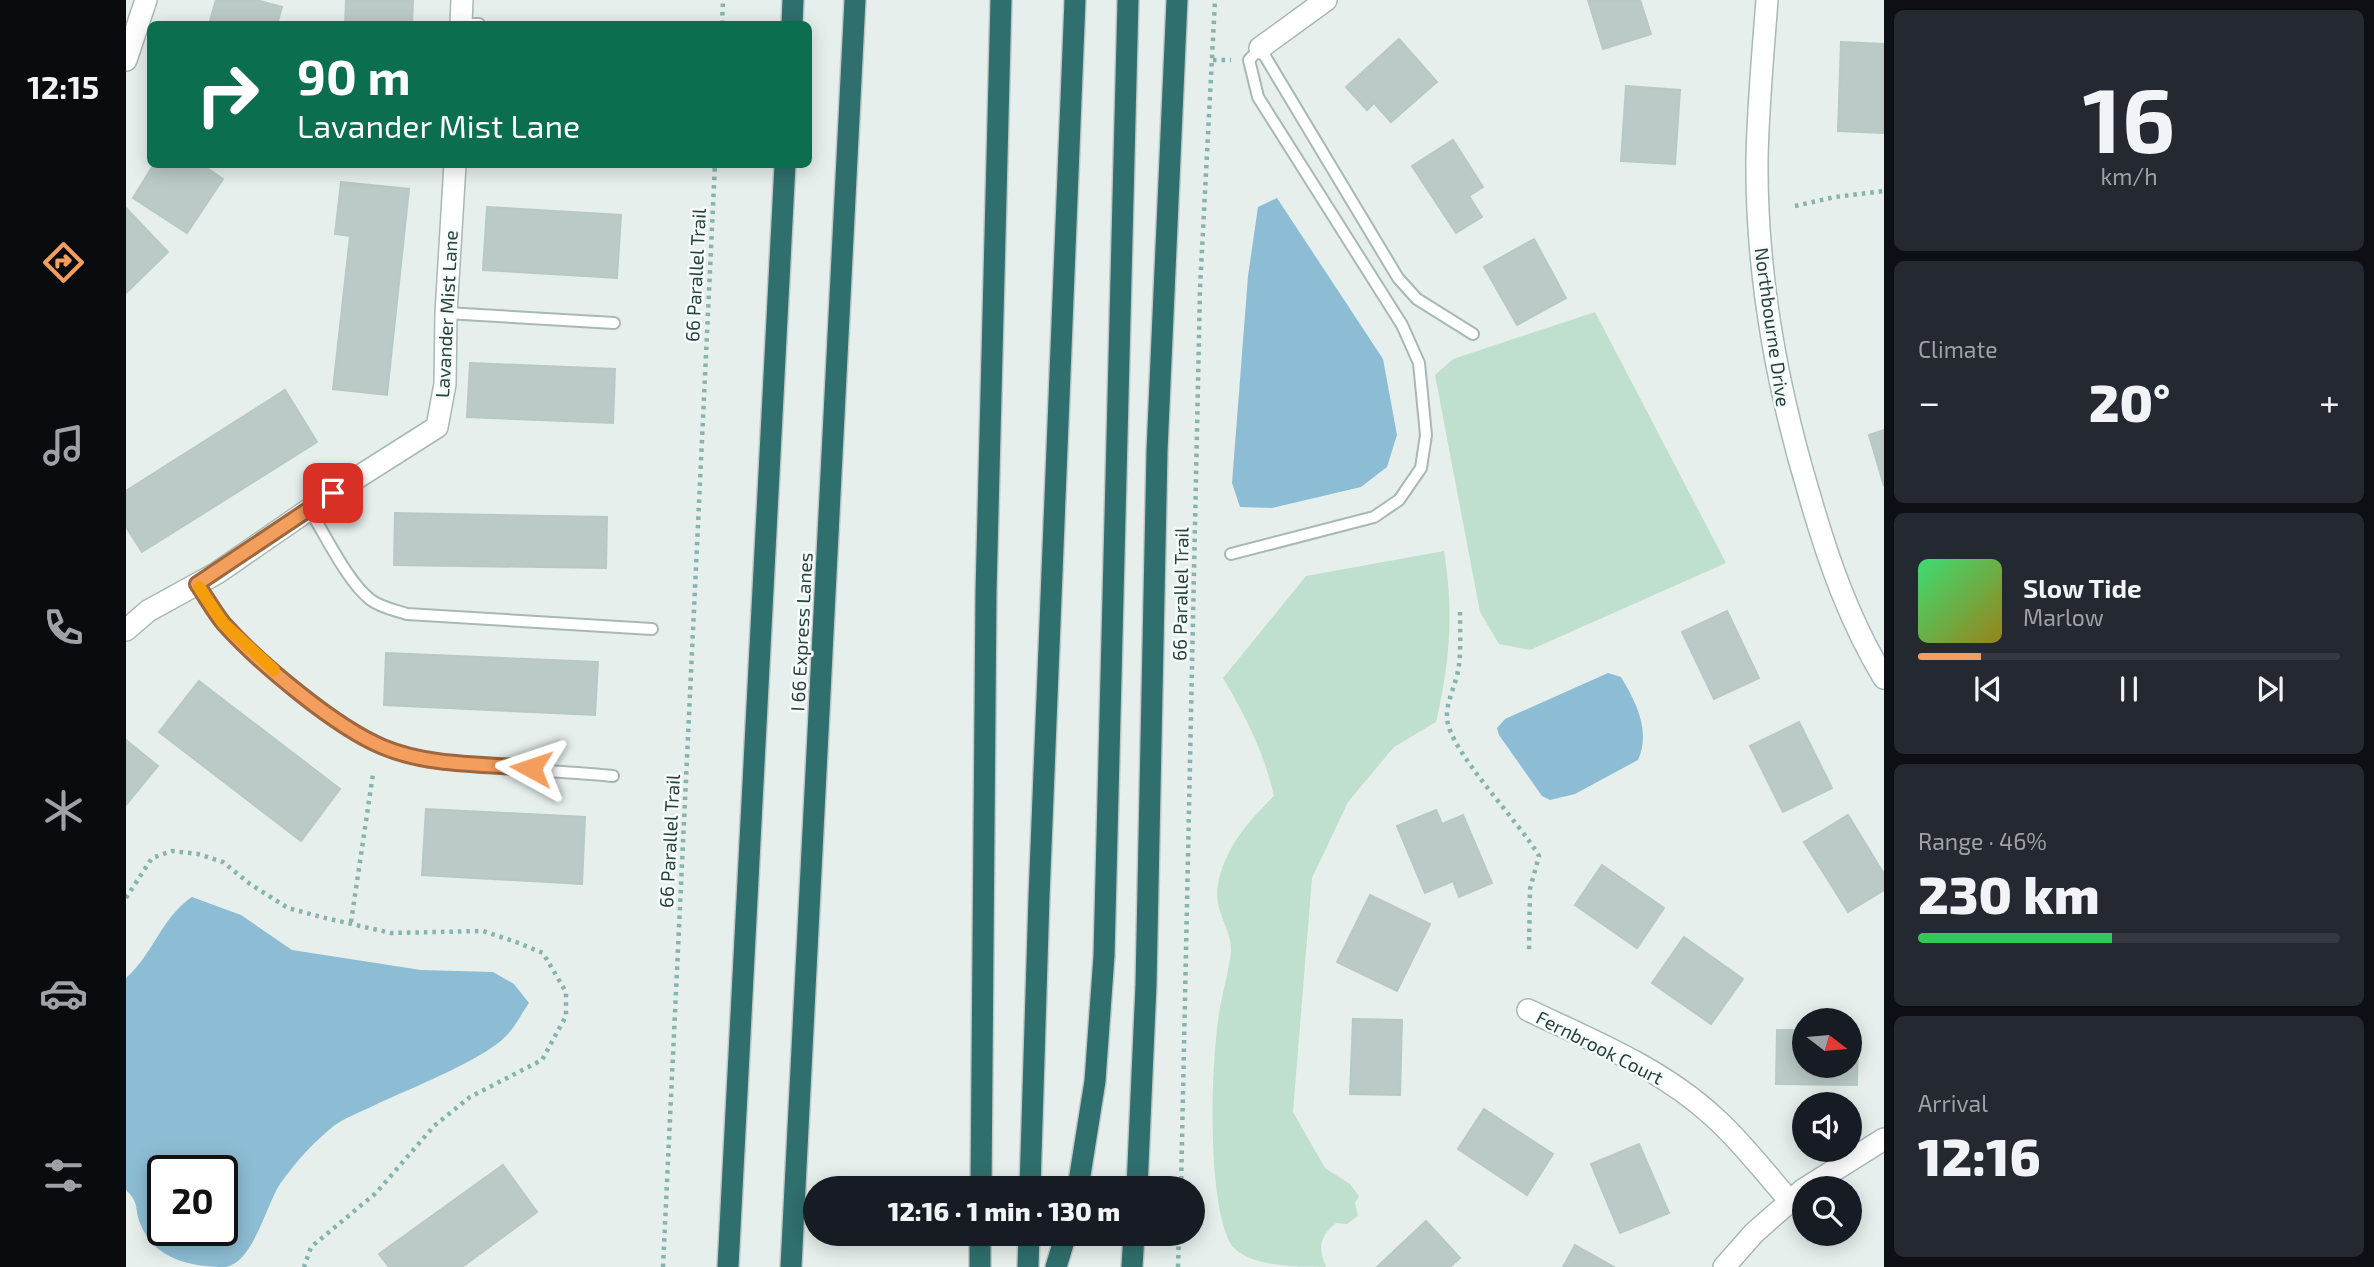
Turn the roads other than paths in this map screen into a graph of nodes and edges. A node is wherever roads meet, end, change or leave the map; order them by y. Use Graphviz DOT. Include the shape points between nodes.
graph roads {
  1 [pos="146,0"];
  2 [pos="462,0"];
  3 [pos="793,0"];
  4 [pos="855,0"];
  5 [pos="1001,0"];
  6 [pos="1075,0"];
  7 [pos="1128,0"];
  8 [pos="1177,0"];
  9 [pos="1326,0"];
  10 [pos="1767,0"];
  11 [pos="461,21"];
  12 [pos="792,21"];
  13 [pos="1259,48"];
  14 [pos="126,60"];
  15 [pos="455,168"];
  16 [pos="785,168"];
  17 [pos="446,313"];
  18 [pos="614,323"];
  19 [pos="1473,334"];
  20 [pos="309,509"];
  21 [pos="1231,554"];
  22 [pos="197,584"];
  23 [pos="652,629"];
  24 [pos="126,630"];
  25 [pos="1884,678"];
  26 [pos="613,776"];
  27 [pos="1528,1010"];
  28 [pos="1884,1139"];
  29 [pos="981,1176"];
  30 [pos="1030,1176"];
  31 [pos="1080,1176"];
  32 [pos="1138,1176"];
  33 [pos="1826,1176"];
  34 [pos="1792,1186"];
  35 [pos="1792,1200"];
  36 [pos="980,1246"];
  37 [pos="1029,1246"];
  38 [pos="1062,1246"];
  39 [pos="1133,1246"];
  40 [pos="727,1267"];
  41 [pos="791,1267"];
  42 [pos="980,1267"];
  43 [pos="1028,1267"];
  44 [pos="1056,1267"];
  45 [pos="1132,1267"];
  46 [pos="1724,1267"];
  1 -- 14 [label="street"];
  2 -- 11 [label="street"];
  3 -- 12 [label="highway"];
  4 -- 41 [label="highway, I 66 Express Lanes"];
  5 -- 29 [label="highway" via="986,578"];
  6 -- 30 [label="highway"];
  7 -- 31 [label="highway" via="1104,956 1095,1081"];
  8 -- 32 [label="highway" via="1157,465"];
  9 -- 13 [label="street"];
  10 -- 25 [label="street, Northbourne Drive" via="1757,161 1774,357 1829,563"];
  13 -- 19 [label="lane" via="1398,278 1417,299"];
  13 -- 21 [label="lane" via="1249,60 1258,97 1402,325 1419,363 1426,435 1420,468 1399,500 1374,517"];
  15 -- 17 [label="street, Lavander Mist Lane"];
  16 -- 40 [label="highway"];
  17 -- 18 [label="lane"];
  17 -- 20 [label="street, Lavander Mist Lane" via="445,384 437,427"];
  20 -- 22 [label="street, Lavander Mist Lane"];
  20 -- 23 [label="lane" via="353,578 370,599 385,607 407,614"];
  22 -- 24 [label="street, Lavander Mist Lane" via="148,611"];
  22 -- 26 [label="lane" via="223,623 269,667 339,721 383,747 421,758"];
  27 -- 34 [label="street, Fernbrook Court" via="1668,1081"];
  28 -- 33 [label="street"];
  35 -- 46 [label="street"];
  36 -- 42 [label="highway"];
  37 -- 43 [label="highway"];
  38 -- 44 [label="highway"];
  39 -- 45 [label="highway"];
}
